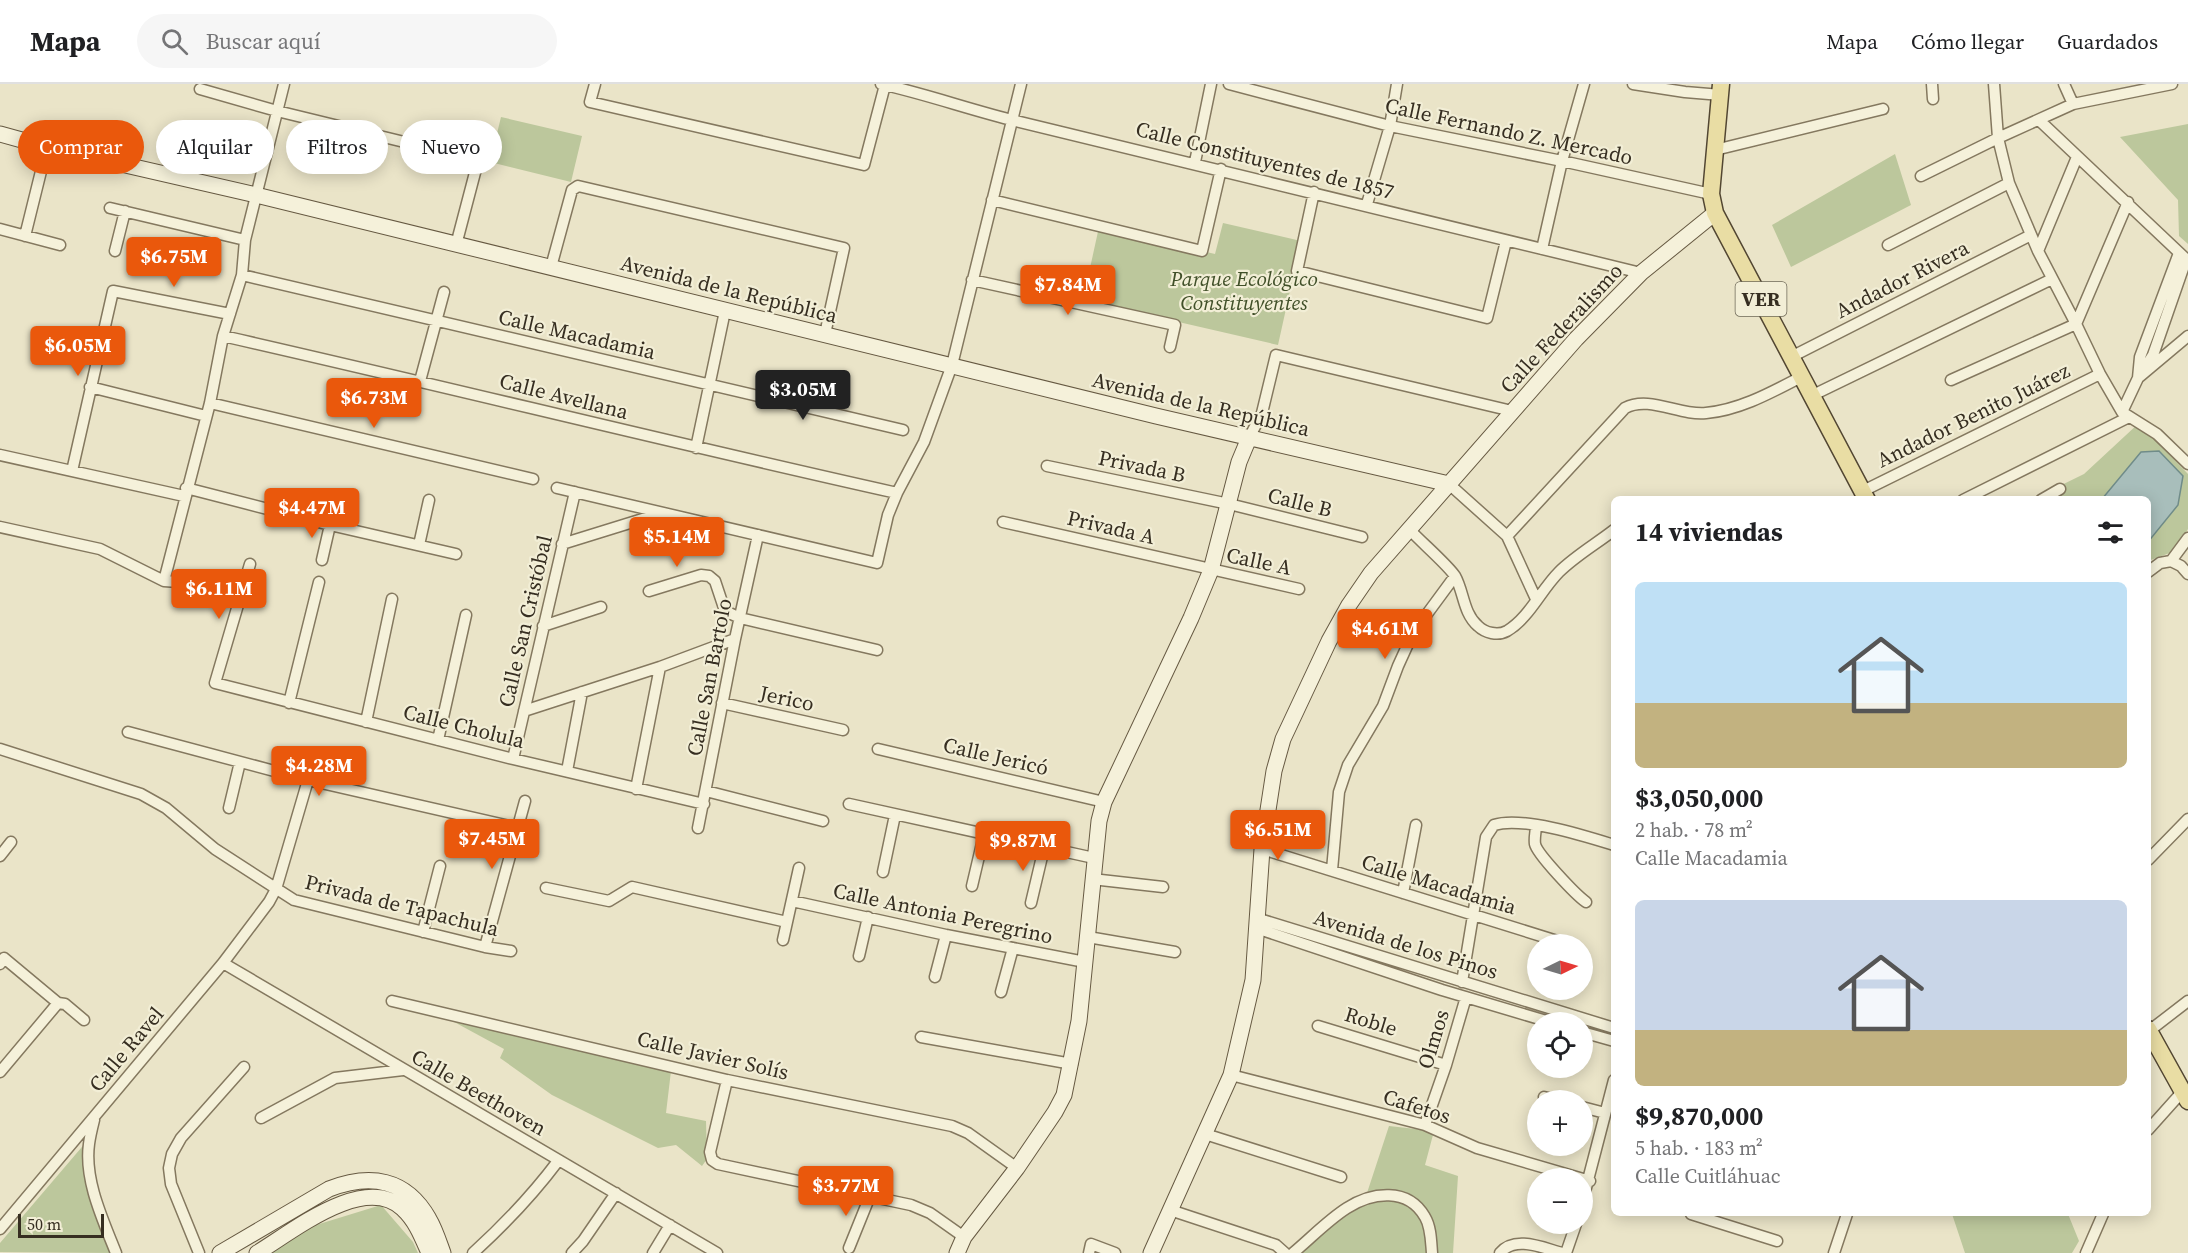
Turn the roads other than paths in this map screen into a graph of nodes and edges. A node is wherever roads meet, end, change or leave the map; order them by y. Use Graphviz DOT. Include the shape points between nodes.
graph roads {
  1 [pos="284,84"];
  2 [pos="595,84"];
  3 [pos="883,84"];
  4 [pos="1021,84"];
  5 [pos="1211,84"];
  6 [pos="1229,84"];
  7 [pos="1397,84"];
  8 [pos="1584,84"];
  9 [pos="1633,84"];
  10 [pos="1932,84"];
  11 [pos="1994,84"];
  12 [pos="2064,84"];
  13 [pos="2172,84"];
  14 [pos="2140,87"];
  15 [pos="200,89"];
  16 [pos="1721,89"];
  17 [pos="1933,99"];
  18 [pos="2073,104"];
  19 [pos="1883,109"];
  20 [pos="277,111"];
  21 [pos="1012,120"];
  22 [pos="2040,121"];
  23 [pos="1390,126"];
  24 [pos="0,134"];
  25 [pos="1998,138"];
  26 [pos="18,139"];
  27 [pos="1714,150"];
  28 [pos="2077,158"];
  29 [pos="1562,161"];
  30 [pos="1195,162"];
  31 [pos="144,169"];
  32 [pos="1221,169"];
  33 [pos="40,174"];
  34 [pos="1921,176"];
  35 [pos="2009,183"];
  36 [pos="1314,192"];
  37 [pos="1711,194"];
  38 [pos="256,195"];
  39 [pos="992,200"];
  40 [pos="2128,202"];
  41 [pos="1367,204"];
  42 [pos="110,208"];
  43 [pos="125,211"];
  44 [pos="1715,213"];
  45 [pos="0,229"];
  46 [pos="2031,235"];
  47 [pos="25,236"];
  48 [pos="245,240"];
  49 [pos="1506,241"];
  50 [pos="60,245"];
  51 [pos="456,245"];
  52 [pos="1888,245"];
  53 [pos="1542,249"];
  54 [pos="115,251"];
  55 [pos="2038,251"];
  56 [pos="2184,258"];
  57 [pos="551,267"];
  58 [pos="1641,273"];
  59 [pos="242,276"];
  60 [pos="2052,279"];
  61 [pos="972,280"];
  62 [pos="444,292"];
  63 [pos="725,311"];
  64 [pos="230,314"];
  65 [pos="437,321"];
  66 [pos="2076,324"];
  67 [pos="825,334"];
  68 [pos="223,336"];
  69 [pos="2188,336"];
  70 [pos="1170,347"];
  71 [pos="1791,357"];
  72 [pos="952,365"];
  73 [pos="2100,374"];
  74 [pos="1802,377"];
  75 [pos="2138,378"];
  76 [pos="1951,380"];
  77 [pos="420,381"];
  78 [pos="709,385"];
  79 [pos="90,387"];
  80 [pos="1811,396"];
  81 [pos="210,403"];
  82 [pos="1512,411"];
  83 [pos="2125,415"];
  84 [pos="206,416"];
  85 [pos="903,430"];
  86 [pos="1249,438"];
  87 [pos="696,448"];
  88 [pos="0,456"];
  89 [pos="2188,464"];
  90 [pos="1047,466"];
  91 [pos="72,471"];
  92 [pos="533,479"];
  93 [pos="1449,484"];
  94 [pos="557,488"];
  95 [pos="2060,489"];
  96 [pos="185,492"];
  97 [pos="575,492"];
  98 [pos="897,493"];
  99 [pos="1865,495"];
  100 [pos="1971,496"];
  101 [pos="2048,496"];
  102 [pos="429,500"];
  103 [pos="1229,504"];
  104 [pos="663,513"];
  105 [pos="1003,522"];
  106 [pos="330,525"];
  107 [pos="0,527"];
  108 [pos="1410,530"];
  109 [pos="1611,532"];
  110 [pos="758,535"];
  111 [pos="1507,536"];
  112 [pos="1362,537"];
  113 [pos="2188,538"];
  114 [pos="562,544"];
  115 [pos="419,545"];
  116 [pos="456,554"];
  117 [pos="322,560"];
  118 [pos="2171,561"];
  119 [pos="250,564"];
  120 [pos="1211,570"];
  121 [pos="2151,570"];
  122 [pos="2188,574"];
  123 [pos="1455,576"];
  124 [pos="164,581"];
  125 [pos="319,582"];
  126 [pos="1299,589"];
  127 [pos="649,591"];
  128 [pos="240,596"];
  129 [pos="392,599"];
  130 [pos="1536,599"];
  131 [pos="601,607"];
  132 [pos="466,615"];
  133 [pos="740,618"];
  134 [pos="543,626"];
  135 [pos="735,639"];
  136 [pos="877,650"];
  137 [pos="660,667"];
  138 [pos="582,692"];
  139 [pos="289,703"];
  140 [pos="722,703"];
  141 [pos="524,711"];
  142 [pos="366,722"];
  143 [pos="843,730"];
  144 [pos="128,732"];
  145 [pos="438,740"];
  146 [pos="878,748"];
  147 [pos="0,749"];
  148 [pos="513,759"];
  149 [pos="240,762"];
  150 [pos="567,771"];
  151 [pos="309,780"];
  152 [pos="636,789"];
  153 [pos="706,791"];
  154 [pos="525,801"];
  155 [pos="1104,802"];
  156 [pos="704,804"];
  157 [pos="849,804"];
  158 [pos="229,808"];
  159 [pos="895,815"];
  160 [pos="2188,819"];
  161 [pos="823,821"];
  162 [pos="1416,825"];
  163 [pos="1536,825"];
  164 [pos="518,828"];
  165 [pos="698,828"];
  166 [pos="984,834"];
  167 [pos="11,842"];
  168 [pos="1611,844"];
  169 [pos="1044,848"];
  170 [pos="1262,849"];
  171 [pos="0,856"];
  172 [pos="2151,857"];
  173 [pos="1094,858"];
  174 [pos="440,866"];
  175 [pos="799,868"];
  176 [pos="1332,870"];
  177 [pos="883,872"];
  178 [pos="1092,879"];
  179 [pos="972,886"];
  180 [pos="1162,887"];
  181 [pos="546,888"];
  182 [pos="276,889"];
  183 [pos="1403,892"];
  184 [pos="792,901"];
  185 [pos="1586,902"];
  186 [pos="1031,903"];
  187 [pos="1473,915"];
  188 [pos="868,917"];
  189 [pos="787,922"];
  190 [pos="1256,923"];
  191 [pos="423,932"];
  192 [pos="1534,934"];
  193 [pos="946,935"];
  194 [pos="1088,937"];
  195 [pos="783,940"];
  196 [pos="485,947"];
  197 [pos="1013,948"];
  198 [pos="511,951"];
  199 [pos="1175,952"];
  200 [pos="860,956"];
  201 [pos="223,963"];
  202 [pos="1085,963"];
  203 [pos="0,964"];
  204 [pos="935,977"];
  205 [pos="1445,977"];
  206 [pos="1462,982"];
  207 [pos="1442,990"];
  208 [pos="1001,992"];
  209 [pos="1466,997"];
  210 [pos="392,1001"];
  211 [pos="2188,1001"];
  212 [pos="58,1003"];
  213 [pos="1533,1004"];
  214 [pos="1530,1012"];
  215 [pos="1527,1015"];
  216 [pos="84,1020"];
  217 [pos="1318,1026"];
  218 [pos="1611,1027"];
  219 [pos="2151,1028"];
  220 [pos="1593,1035"];
  221 [pos="2151,1035"];
  222 [pos="921,1037"];
  223 [pos="1611,1040"];
  224 [pos="1072,1065"];
  225 [pos="1446,1065"];
  226 [pos="244,1067"];
  227 [pos="403,1070"];
  228 [pos="0,1072"];
  229 [pos="1231,1074"];
  230 [pos="727,1080"];
  231 [pos="1611,1091"];
  232 [pos="2185,1096"];
  233 [pos="1593,1110"];
  234 [pos="1605,1113"];
  235 [pos="94,1117"];
  236 [pos="261,1118"];
  237 [pos="1425,1125"];
  238 [pos="2151,1126"];
  239 [pos="1204,1134"];
  240 [pos="558,1161"];
  241 [pos="1017,1168"];
  242 [pos="1545,1168"];
  243 [pos="1593,1168"];
  244 [pos="1341,1178"];
  245 [pos="616,1193"];
  246 [pos="870,1196"];
  247 [pos="1170,1210"];
  248 [pos="1846,1216"];
  249 [pos="2102,1216"];
  250 [pos="1716,1217"];
  251 [pos="670,1225"];
  252 [pos="0,1229"];
  253 [pos="1572,1234"];
  254 [pos="964,1237"];
  255 [pos="1777,1241"];
  256 [pos="849,1248"];
  257 [pos="116,1253"];
  258 [pos="199,1253"];
  259 [pos="220,1253"];
  260 [pos="258,1253"];
  261 [pos="429,1253"];
  262 [pos="443,1253"];
  263 [pos="473,1253"];
  264 [pos="572,1253"];
  265 [pos="653,1253"];
  266 [pos="717,1253"];
  267 [pos="947,1253"];
  268 [pos="957,1253"];
  269 [pos="1089,1253"];
  270 [pos="1115,1253"];
  271 [pos="1151,1253"];
  272 [pos="1285,1253"];
  273 [pos="1293,1253"];
  274 [pos="1432,1253"];
  275 [pos="1500,1253"];
  276 [pos="1564,1253"];
  277 [pos="1834,1253"];
  278 [pos="2086,1253"];
  1 -- 20 [label="street"];
  2 -- 3 [label="street" via="590,102 864,165"];
  3 -- 21 [label="street, Calle Constituyentes de 1857"];
  4 -- 21 [label="street"];
  5 -- 30 [label="street"];
  6 -- 23 [label="street, Calle Fernando Z. Mercado"];
  7 -- 23 [label="street"];
  8 -- 29 [label="street"];
  9 -- 16 [label="street" via="1685,92"];
  10 -- 17 [label="street"];
  11 -- 25 [label="street"];
  12 -- 18 [label="street"];
  13 -- 14 [label="street"];
  14 -- 18 [label="street"];
  15 -- 20 [label="street"];
  16 -- 27 [label="main road, VER"];
  18 -- 22 [label="street"];
  19 -- 27 [label="street"];
  20 -- 38 [label="street"];
  20 -- 51 [label="street" via="474,159 477,165"];
  21 -- 30 [label="street, Calle Constituyentes de 1857"];
  21 -- 39 [label="street"];
  22 -- 25 [label="street"];
  22 -- 28 [label="street"];
  23 -- 29 [label="street, Calle Fernando Z. Mercado"];
  23 -- 41 [label="street"];
  24 -- 26 [label="main road, Avenida de la República"];
  25 -- 34 [label="street"];
  25 -- 35 [label="street"];
  27 -- 37 [label="main road, VER"];
  28 -- 40 [label="street"];
  28 -- 55 [label="street"];
  29 -- 37 [label="street, Calle Fernando Z. Mercado"];
  29 -- 53 [label="street"];
  30 -- 32 [label="street, Calle Constituyentes de 1857"];
  31 -- 38 [label="main road, Avenida de la República"];
  32 -- 36 [label="street, Calle Constituyentes de 1857"];
  32 -- 39 [label="street" via="1202,251"];
  33 -- 47 [label="street"];
  35 -- 46 [label="street"];
  35 -- 52 [label="street"];
  36 -- 41 [label="street, Calle Constituyentes de 1857"];
  36 -- 49 [label="street" via="1297,271 1486,318"];
  37 -- 44 [label="main road, VER"];
  38 -- 48 [label="street"];
  38 -- 51 [label="main road, Avenida de la República"];
  39 -- 61 [label="street"];
  40 -- 56 [label="street"];
  40 -- 66 [label="street"];
  41 -- 49 [label="street, Calle Constituyentes de 1857"];
  42 -- 43 [label="street"];
  43 -- 48 [label="street"];
  43 -- 54 [label="street"];
  44 -- 58 [label="main road, Calle Federalismo"];
  44 -- 71 [label="main road, VER"];
  45 -- 47 [label="street"];
  46 -- 55 [label="street"];
  46 -- 71 [label="street, Andador Rivera"];
  47 -- 50 [label="street"];
  48 -- 59 [label="street"];
  49 -- 53 [label="street, Calle Constituyentes de 1857"];
  51 -- 57 [label="main road, Avenida de la República"];
  53 -- 58 [label="street, Calle Constituyentes de 1857"];
  55 -- 60 [label="street"];
  56 -- 75 [label="street" via="2140,357"];
  57 -- 63 [label="main road, Avenida de la República"];
  57 -- 67 [label="street" via="572,190 578,186 844,248"];
  58 -- 82 [label="main road, Calle Federalismo"];
  59 -- 64 [label="street"];
  59 -- 65 [label="street, Calle Macadamia"];
  60 -- 66 [label="street"];
  60 -- 80 [label="street"];
  61 -- 70 [label="street" via="1175,325"];
  61 -- 72 [label="street"];
  62 -- 65 [label="street"];
  63 -- 67 [label="main road, Avenida de la República"];
  63 -- 78 [label="street"];
  64 -- 68 [label="street"];
  64 -- 79 [label="street" via="113,291"];
  65 -- 77 [label="street"];
  65 -- 78 [label="street, Calle Macadamia"];
  66 -- 73 [label="street"];
  66 -- 76 [label="street"];
  67 -- 72 [label="main road, Avenida de la República"];
  68 -- 77 [label="street, Calle Avellana"];
  68 -- 81 [label="street"];
  69 -- 75 [label="street"];
  71 -- 74 [label="main road, VER"];
  72 -- 86 [label="main road, Avenida de la República"];
  72 -- 98 [label="street" via="924,442"];
  73 -- 83 [label="street"];
  73 -- 99 [label="street, Andador Benito Juárez"];
  74 -- 80 [label="main road, VER"];
  74 -- 111 [label="street" via="1729,409 1705,414 1641,403 1625,408"];
  75 -- 83 [label="street"];
  77 -- 87 [label="street, Calle Avellana"];
  78 -- 85 [label="street, Calle Macadamia"];
  78 -- 87 [label="street"];
  79 -- 84 [label="street"];
  79 -- 91 [label="street"];
  80 -- 99 [label="main road, VER"];
  81 -- 84 [label="street"];
  81 -- 92 [label="street"];
  82 -- 86 [label="street" via="1276,355 1262,413"];
  82 -- 93 [label="main road, Calle Federalismo"];
  83 -- 89 [label="street" via="2157,434"];
  83 -- 100 [label="street"];
  84 -- 96 [label="street"];
  86 -- 93 [label="main road, Avenida de la República"];
  86 -- 103 [label="main road"];
  87 -- 98 [label="street, Calle Avellana"];
  88 -- 91 [label="street"];
  90 -- 103 [label="street, Privada B"];
  91 -- 96 [label="street"];
  93 -- 108 [label="main road, Calle Federalismo"];
  93 -- 111 [label="street"];
  94 -- 97 [label="street"];
  95 -- 101 [label="street"];
  96 -- 106 [label="street"];
  96 -- 124 [label="street"];
  97 -- 104 [label="street"];
  97 -- 114 [label="street, Calle San Cristóbal"];
  98 -- 110 [label="street" via="877,563"];
  102 -- 115 [label="street"];
  103 -- 112 [label="street, Calle B"];
  103 -- 120 [label="main road"];
  104 -- 110 [label="street"];
  104 -- 114 [label="street"];
  105 -- 120 [label="street, Privada A"];
  106 -- 115 [label="street"];
  106 -- 117 [label="street"];
  107 -- 124 [label="street" via="100,549"];
  108 -- 123 [label="street"];
  108 -- 170 [label="main road, Calle Federalismo" via="1371,573 1349,605 1308,685 1283,739 1274,771"];
  109 -- 130 [label="street" via="1561,571"];
  110 -- 133 [label="street, Calle San Bartolo"];
  111 -- 130 [label="street"];
  113 -- 118 [label="street"];
  114 -- 134 [label="street, Calle San Cristóbal"];
  115 -- 116 [label="street"];
  118 -- 121 [label="street"];
  118 -- 122 [label="street"];
  119 -- 128 [label="street"];
  120 -- 126 [label="street, Calle A"];
  120 -- 155 [label="main road"];
  123 -- 130 [label="street" via="1464,605 1477,626 1489,633 1506,632 1525,616"];
  123 -- 176 [label="street" via="1413,633 1383,706 1348,765 1339,792"];
  124 -- 128 [label="street" via="193,583"];
  125 -- 139 [label="street"];
  127 -- 133 [label="street" via="709,576 715,581 725,611"];
  128 -- 139 [label="street, Calle Cholula" via="215,683"];
  129 -- 142 [label="street"];
  131 -- 134 [label="street"];
  132 -- 145 [label="street"];
  133 -- 135 [label="street, Calle San Bartolo"];
  133 -- 136 [label="street"];
  134 -- 141 [label="street, Calle San Cristóbal"];
  135 -- 137 [label="street"];
  135 -- 140 [label="street, Calle San Bartolo"];
  137 -- 138 [label="street"];
  137 -- 152 [label="street"];
  138 -- 141 [label="street"];
  138 -- 150 [label="street"];
  139 -- 142 [label="street, Calle Cholula"];
  140 -- 143 [label="street, Jerico"];
  140 -- 153 [label="street, Calle San Bartolo"];
  141 -- 148 [label="street, Calle San Cristóbal"];
  142 -- 145 [label="street, Calle Cholula"];
  144 -- 149 [label="street"];
  145 -- 148 [label="street, Calle Cholula"];
  146 -- 155 [label="street, Calle Jericó"];
  147 -- 182 [label="street, Privada de Tapachula" via="141,794"];
  148 -- 150 [label="street, Calle Cholula"];
  149 -- 151 [label="street"];
  149 -- 158 [label="street"];
  150 -- 152 [label="street, Calle Cholula"];
  151 -- 164 [label="street"];
  151 -- 182 [label="street, Calle Ravel"];
  152 -- 156 [label="street, Calle Cholula"];
  153 -- 156 [label="street, Calle San Bartolo"];
  153 -- 161 [label="street"];
  154 -- 164 [label="street"];
  155 -- 173 [label="main road"];
  156 -- 165 [label="street, Calle San Bartolo"];
  157 -- 159 [label="street"];
  159 -- 166 [label="street"];
  159 -- 177 [label="street"];
  160 -- 172 [label="street"];
  162 -- 183 [label="street"];
  163 -- 168 [label="street"];
  163 -- 185 [label="street" via="1535,844 1539,853"];
  163 -- 187 [label="street" via="1505,821 1494,825 1486,837"];
  164 -- 196 [label="street"];
  166 -- 169 [label="street"];
  166 -- 179 [label="street"];
  167 -- 171 [label="street"];
  169 -- 173 [label="street"];
  169 -- 186 [label="street"];
  170 -- 176 [label="street, Calle Macadamia"];
  170 -- 190 [label="main road, Calle Federalismo"];
  173 -- 178 [label="main road"];
  174 -- 191 [label="street"];
  175 -- 184 [label="street"];
  176 -- 183 [label="street, Calle Macadamia"];
  178 -- 180 [label="street"];
  178 -- 194 [label="main road"];
  181 -- 189 [label="street" via="609,901 632,886"];
  182 -- 191 [label="street, Privada de Tapachula" via="294,900"];
  182 -- 201 [label="street, Calle Ravel"];
  183 -- 187 [label="street, Calle Macadamia"];
  184 -- 188 [label="street, Calle Antonia Peregrino"];
  184 -- 189 [label="street"];
  187 -- 192 [label="street, Calle Macadamia"];
  187 -- 206 [label="street"];
  188 -- 193 [label="street, Calle Antonia Peregrino"];
  188 -- 200 [label="street"];
  189 -- 195 [label="street"];
  190 -- 205 [label="street, Avenida de los Pinos"];
  190 -- 207 [label="street, Avenida de los Pinos"];
  190 -- 229 [label="main road, Calle Federalismo" via="1253,980"];
  191 -- 196 [label="street, Privada de Tapachula"];
  193 -- 197 [label="street, Calle Antonia Peregrino"];
  193 -- 204 [label="street"];
  194 -- 199 [label="street"];
  194 -- 202 [label="main road"];
  196 -- 198 [label="street, Privada de Tapachula"];
  197 -- 202 [label="street, Calle Antonia Peregrino"];
  197 -- 208 [label="street"];
  201 -- 227 [label="street, Calle Beethoven"];
  201 -- 235 [label="street, Calle Ravel"];
  202 -- 224 [label="main road"];
  203 -- 212 [label="street" via="4,958"];
  205 -- 206 [label="street, Avenida de los Pinos"];
  205 -- 207 [label="street"];
  206 -- 213 [label="street, Avenida de los Pinos"];
  207 -- 209 [label="street, Avenida de los Pinos"];
  209 -- 215 [label="street, Avenida de los Pinos"];
  209 -- 225 [label="street, Olmos"];
  210 -- 230 [label="street, Calle Javier Solís"];
  211 -- 219 [label="street"];
  212 -- 216 [label="street"];
  212 -- 228 [label="street"];
  213 -- 214 [label="street"];
  213 -- 218 [label="street, Avenida de los Pinos"];
  217 -- 225 [label="street, Roble"];
  220 -- 223 [label="street"];
  221 -- 232 [label="main road"];
  222 -- 224 [label="street"];
  224 -- 241 [label="main road" via="1055,1112"];
  225 -- 237 [label="street, Olmos"];
  226 -- 258 [label="street" via="181,1138 172,1154 171,1184"];
  227 -- 236 [label="street" via="335,1078"];
  227 -- 240 [label="street, Calle Beethoven"];
  229 -- 237 [label="street, Cafetos"];
  229 -- 239 [label="main road, Calle Federalismo"];
  230 -- 241 [label="street, Calle Javier Solís" via="952,1126 968,1132"];
  230 -- 246 [label="street" via="710,1152 712,1160"];
  231 -- 234 [label="street"];
  232 -- 238 [label="street"];
  233 -- 234 [label="street"];
  234 -- 243 [label="street"];
  235 -- 252 [label="street, Calle Ravel"];
  235 -- 257 [label="street" via="88,1146 90,1175"];
  237 -- 242 [label="street, Cafetos" via="1477,1148"];
  239 -- 244 [label="street"];
  239 -- 247 [label="main road, Calle Federalismo"];
  240 -- 245 [label="street, Calle Beethoven"];
  240 -- 263 [label="street" via="533,1195"];
  241 -- 254 [label="main road"];
  245 -- 251 [label="street, Calle Beethoven"];
  245 -- 264 [label="street"];
  246 -- 254 [label="street" via="930,1213"];
  246 -- 256 [label="street"];
  247 -- 271 [label="main road, Calle Federalismo"];
  247 -- 272 [label="street" via="1276,1245"];
  248 -- 277 [label="street"];
  249 -- 278 [label="street"];
  250 -- 255 [label="street"];
  251 -- 265 [label="street"];
  251 -- 266 [label="street, Calle Beethoven"];
  253 -- 276 [label="street"];
  254 -- 267 [label="main road"];
  254 -- 268 [label="main road"];
  259 -- 262 [label="main road" via="329,1189 368,1179 406,1191 430,1220"];
  260 -- 261 [label="main road" via="337,1205 371,1196 402,1207 416,1224"];
  269 -- 270 [label="street" via="1091,1244"];
  273 -- 274 [label="street" via="1346,1208 1384,1194 1402,1196 1416,1205 1431,1232"];
  275 -- 276 [label="street" via="1513,1244"];
}
